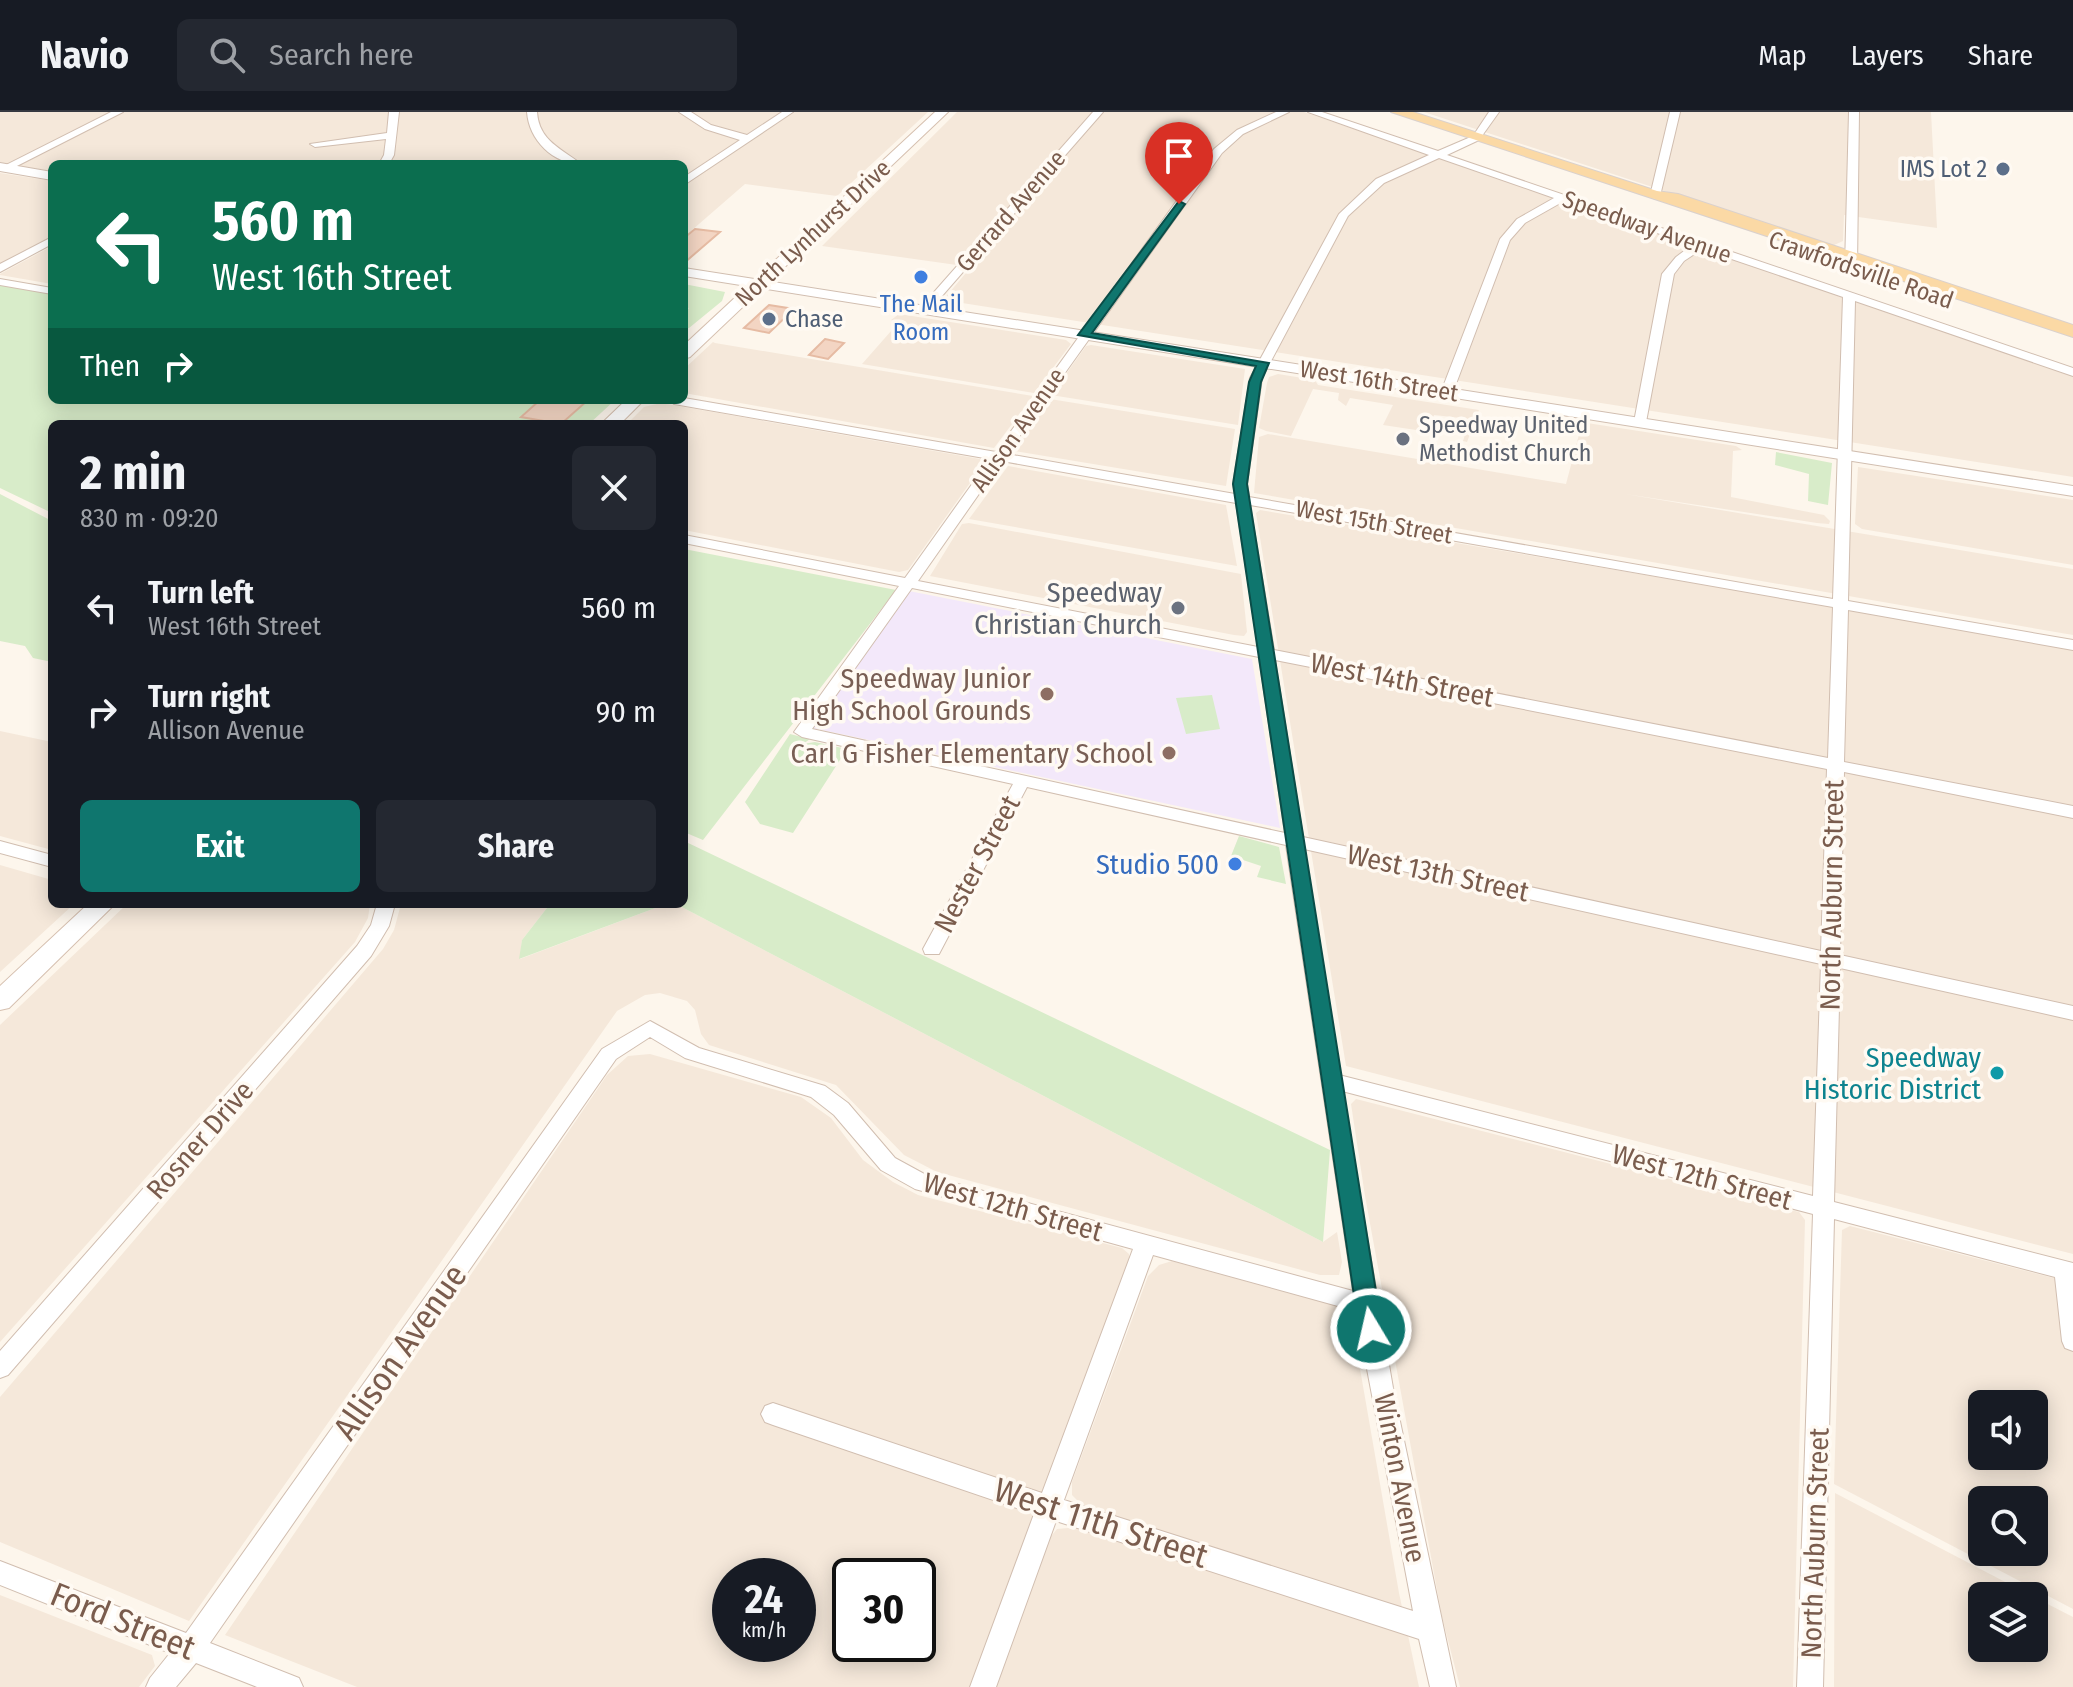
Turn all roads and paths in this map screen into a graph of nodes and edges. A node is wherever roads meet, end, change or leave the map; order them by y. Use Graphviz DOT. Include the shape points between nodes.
graph roads {
  1 [pos="118,112"];
  2 [pos="394,112"];
  3 [pos="532,112"];
  4 [pos="684,112"];
  5 [pos="788,112"];
  6 [pos="942,112"];
  7 [pos="1098,112"];
  8 [pos="1284,112"];
  9 [pos="1313,112"];
  10 [pos="1398,112"];
  11 [pos="1494,112"];
  12 [pos="1675,112"];
  13 [pos="1854,112"];
  14 [pos="389,136"];
  15 [pos="1476,138"];
  16 [pos="749,139"];
  17 [pos="315,144"];
  18 [pos="1437,155"];
  19 [pos="386,160"];
  20 [pos="570,160"];
  21 [pos="3,168"];
  22 [pos="48,175"];
  23 [pos="688,179"];
  24 [pos="1655,196"];
  25 [pos="1562,198"];
  26 [pos="48,242"];
  27 [pos="1700,245"];
  28 [pos="1850,262"];
  29 [pos="0,269"];
  30 [pos="688,273"];
  31 [pos="0,282"];
  32 [pos="759,284"];
  33 [pos="48,290"];
  34 [pos="1849,296"];
  35 [pos="924,310"];
  36 [pos="2073,331"];
  37 [pos="1084,335"];
  38 [pos="2073,342"];
  39 [pos="688,350"];
  40 [pos="1263,363"];
  41 [pos="2073,372"];
  42 [pos="1447,392"];
  43 [pos="688,402"];
  44 [pos="632,404"];
  45 [pos="614,420"];
  46 [pos="1640,422"];
  47 [pos="1844,454"];
  48 [pos="1000,456"];
  49 [pos="2073,491"];
  50 [pos="1243,498"];
  51 [pos="688,540"];
  52 [pos="909,583"];
  53 [pos="1841,605"];
  54 [pos="2073,645"];
  55 [pos="1264,653"];
  56 [pos="802,732"];
  57 [pos="1836,765"];
  58 [pos="1023,780"];
  59 [pos="2073,812"];
  60 [pos="1293,841"];
  61 [pos="0,847"];
  62 [pos="48,860"];
  63 [pos="99,908"];
  64 [pos="385,908"];
  65 [pos="932,949"];
  66 [pos="1830,958"];
  67 [pos="0,1001"];
  68 [pos="2073,1013"];
  69 [pos="650,1028"];
  70 [pos="1331,1081"];
  71 [pos="1824,1209"];
  72 [pos="1146,1244"];
  73 [pos="2069,1271"];
  74 [pos="1367,1304"];
  75 [pos="2073,1341"];
  76 [pos="0,1368"];
  77 [pos="773,1414"];
  78 [pos="1048,1507"];
  79 [pos="0,1573"];
  80 [pos="1429,1629"];
  81 [pos="191,1648"];
  82 [pos="159,1687"];
  83 [pos="290,1687"];
  84 [pos="983,1687"];
  85 [pos="1443,1687"];
  86 [pos="1810,1687"];
  1 -- 21 [label="street"];
  2 -- 14 [label="street"];
  3 -- 20 [label="street" via="541,139"];
  4 -- 16 [label="street" via="702,125"];
  5 -- 16 [label="street"];
  6 -- 32 [label="main road, North Lynhurst Drive"];
  7 -- 35 [label="street, Gerrard Avenue"];
  8 -- 37 [label="street, Allison Avenue" via="1240,132 1218,151"];
  9 -- 18 [label="street, Speedway Avenue"];
  10 -- 15 [label="main road, Crawfordsville Road"];
  11 -- 15 [label="street"];
  12 -- 24 [label="street"];
  13 -- 28 [label="street"];
  14 -- 17 [label="street"];
  14 -- 19 [label="street"];
  15 -- 18 [label="street, Winton Avenue"];
  15 -- 24 [label="main road, Crawfordsville Road"];
  16 -- 23 [label="street"];
  18 -- 25 [label="street, Speedway Avenue"];
  18 -- 40 [label="street, Winton Avenue" via="1385,178 1352,204"];
  21 -- 22 [label="street"];
  24 -- 28 [label="main road, Crawfordsville Road" via="1658,202"];
  25 -- 27 [label="street, Speedway Avenue"];
  25 -- 42 [label="street" via="1521,221 1505,239"];
  26 -- 29 [label="street"];
  27 -- 34 [label="street, Speedway Avenue"];
  27 -- 46 [label="street" via="1668,274"];
  28 -- 36 [label="main road, Crawfordsville Road"];
  28 -- 38 [label="main road, Crawfordsville Road"];
  30 -- 32 [label="street, West 16th Street"];
  31 -- 33 [label="street"];
  32 -- 35 [label="street, West 16th Street"];
  32 -- 39 [label="main road, North Lynhurst Drive"];
  34 -- 41 [label="street, Speedway Avenue"];
  34 -- 47 [label="street, North Auburn Street"];
  35 -- 37 [label="street, West 16th Street"];
  37 -- 40 [label="street, West 16th Street"];
  37 -- 48 [label="street, Allison Avenue"];
  40 -- 42 [label="street, West 16th Street"];
  40 -- 50 [label="street, Winton Avenue" via="1247,431"];
  42 -- 46 [label="street, West 16th Street"];
  43 -- 48 [label="street, West 15th Street"];
  44 -- 45 [label="main road"];
  46 -- 47 [label="street, West 16th Street"];
  47 -- 49 [label="street, West 16th Street"];
  47 -- 53 [label="street, North Auburn Street"];
  48 -- 50 [label="street, West 15th Street"];
  48 -- 52 [label="street, Allison Avenue"];
  50 -- 53 [label="street, West 15th Street"];
  50 -- 55 [label="street, Winton Avenue"];
  51 -- 52 [label="street, West 14th Street"];
  52 -- 55 [label="street, West 14th Street"];
  52 -- 56 [label="street, Allison Avenue"];
  53 -- 54 [label="street, West 15th Street"];
  53 -- 57 [label="street, North Auburn Street"];
  55 -- 57 [label="street, West 14th Street"];
  55 -- 60 [label="street, Winton Avenue"];
  56 -- 58 [label="street, West 13th Street"];
  57 -- 59 [label="street, West 14th Street"];
  57 -- 66 [label="street, North Auburn Street"];
  58 -- 60 [label="street, West 13th Street"];
  58 -- 65 [label="street, Nester Street"];
  60 -- 66 [label="street, West 13th Street"];
  60 -- 70 [label="street, Winton Avenue"];
  61 -- 62 [label="street"];
  63 -- 67 [label="main road"];
  64 -- 76 [label="street, Rosner Drive" via="364,951"];
  66 -- 68 [label="street, West 13th Street"];
  66 -- 71 [label="street, North Auburn Street"];
  69 -- 72 [label="street, West 12th Street" via="692,1053 818,1091 841,1109 877,1155 910,1178"];
  69 -- 81 [label="street, Allison Avenue" via="609,1054"];
  70 -- 71 [label="street, West 12th Street"];
  70 -- 74 [label="street, Winton Avenue"];
  71 -- 73 [label="street, West 12th Street"];
  71 -- 86 [label="street, North Auburn Street"];
  72 -- 74 [label="street, West 12th Street"];
  72 -- 78 [label="street"];
  73 -- 75 [label="street"];
  74 -- 80 [label="street, Winton Avenue"];
  77 -- 78 [label="street, West 11th Street"];
  78 -- 80 [label="street, West 11th Street"];
  78 -- 84 [label="street"];
  79 -- 81 [label="street, Ford Street"];
  80 -- 85 [label="street, Winton Avenue"];
  81 -- 82 [label="street, Allison Avenue"];
  81 -- 83 [label="street, Ford Street"];
}
